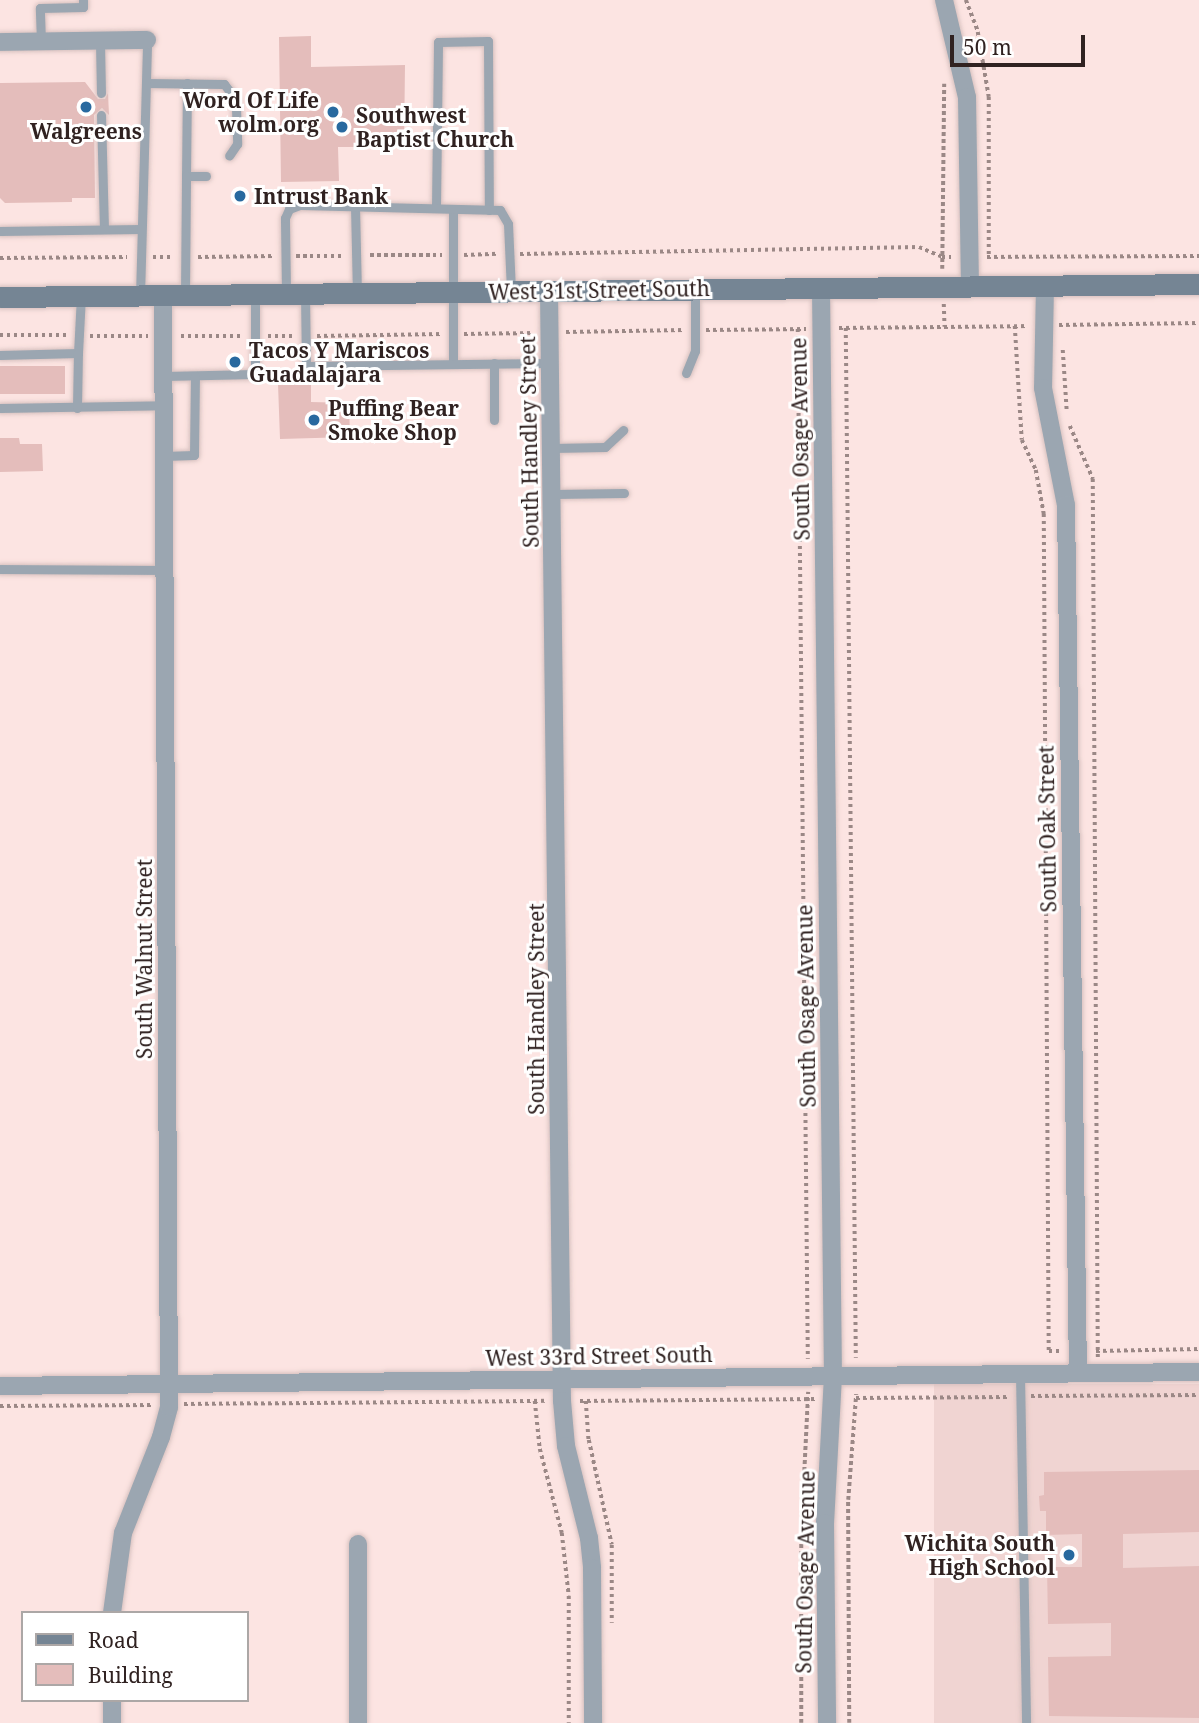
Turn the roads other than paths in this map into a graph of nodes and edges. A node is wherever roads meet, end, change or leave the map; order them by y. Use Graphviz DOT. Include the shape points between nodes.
graph roads {
  1 [pos="83,0"];
  2 [pos="944,0"];
  3 [pos="40,4"];
  4 [pos="148,40"];
  5 [pos="0,41"];
  6 [pos="41,42"];
  7 [pos="100,42"];
  8 [pos="146,83"];
  9 [pos="187,83"];
  10 [pos="101,93"];
  11 [pos="101,115"];
  12 [pos="229,156"];
  13 [pos="186,176"];
  14 [pos="206,176"];
  15 [pos="355,206"];
  16 [pos="436,208"];
  17 [pos="453,209"];
  18 [pos="489,209"];
  19 [pos="104,229"];
  20 [pos="141,229"];
  21 [pos="0,231"];
  22 [pos="1199,285"];
  23 [pos="970,286"];
  24 [pos="1045,286"];
  25 [pos="821,288"];
  26 [pos="695,289"];
  27 [pos="511,291"];
  28 [pos="549,291"];
  29 [pos="453,292"];
  30 [pos="357,293"];
  31 [pos="255,294"];
  32 [pos="295,294"];
  33 [pos="186,295"];
  34 [pos="81,296"];
  35 [pos="140,296"];
  36 [pos="163,296"];
  37 [pos="0,297"];
  38 [pos="78,354"];
  39 [pos="0,355"];
  40 [pos="494,363"];
  41 [pos="550,363"];
  42 [pos="453,364"];
  43 [pos="686,373"];
  44 [pos="164,376"];
  45 [pos="195,376"];
  46 [pos="164,405"];
  47 [pos="0,408"];
  48 [pos="77,408"];
  49 [pos="494,420"];
  50 [pos="623,430"];
  51 [pos="552,448"];
  52 [pos="164,456"];
  53 [pos="624,493"];
  54 [pos="553,494"];
  55 [pos="0,569"];
  56 [pos="164,570"];
  57 [pos="1199,1372"];
  58 [pos="1078,1373"];
  59 [pos="1020,1374"];
  60 [pos="833,1376"];
  61 [pos="562,1379"];
  62 [pos="169,1384"];
  63 [pos="0,1386"];
  64 [pos="358,1544"];
  65 [pos="112,1611"];
  66 [pos="112,1702"];
  67 [pos="112,1723"];
  68 [pos="358,1723"];
  69 [pos="593,1723"];
  70 [pos="827,1723"];
  71 [pos="1026,1723"];
  1 -- 3 [label="lane" via="83,7"];
  2 -- 23 [label="street" via="967,97"];
  3 -- 6 [label="lane"];
  4 -- 7 [label="street"];
  4 -- 8 [label="lane"];
  5 -- 6 [label="street"];
  6 -- 7 [label="street"];
  7 -- 10 [label="lane"];
  8 -- 9 [label="lane"];
  8 -- 20 [label="lane"];
  9 -- 12 [label="lane" via="224,84 234,98 237,144"];
  9 -- 13 [label="lane"];
  11 -- 19 [label="lane"];
  13 -- 14 [label="lane"];
  13 -- 33 [label="lane"];
  15 -- 16 [label="lane"];
  15 -- 30 [label="lane"];
  15 -- 32 [label="lane" via="289,209 285,256"];
  16 -- 17 [label="lane"];
  16 -- 18 [label="lane" via="438,42 488,41"];
  17 -- 18 [label="lane"];
  17 -- 29 [label="lane"];
  18 -- 27 [label="lane" via="503,212 508,224"];
  19 -- 20 [label="lane"];
  19 -- 21 [label="lane"];
  20 -- 35 [label="lane"];
  22 -- 24 [label="street, West 31st Street South"];
  23 -- 24 [label="street, West 31st Street South"];
  23 -- 25 [label="street, West 31st Street South"];
  24 -- 58 [label="street, South Oak Street" via="1053,325 1044,401 1066,505"];
  25 -- 26 [label="street, West 31st Street South"];
  25 -- 60 [label="street, South Osage Avenue"];
  26 -- 28 [label="street, West 31st Street South"];
  26 -- 43 [label="lane" via="695,351"];
  27 -- 28 [label="street, West 31st Street South"];
  27 -- 29 [label="street, West 31st Street South"];
  28 -- 41 [label="street, South Handley Street"];
  29 -- 30 [label="street, West 31st Street South"];
  29 -- 42 [label="lane"];
  30 -- 32 [label="street, West 31st Street South"];
  31 -- 32 [label="street, West 31st Street South"];
  31 -- 33 [label="street, West 31st Street South"];
  31 -- 45 [label="lane" via="255,374"];
  32 -- 42 [label="lane" via="305,336 306,366"];
  33 -- 36 [label="street, West 31st Street South"];
  34 -- 35 [label="street, West 31st Street South"];
  34 -- 37 [label="street, West 31st Street South"];
  34 -- 38 [label="lane"];
  35 -- 36 [label="street, West 31st Street South"];
  36 -- 44 [label="street, South Walnut Street"];
  38 -- 39 [label="lane"];
  38 -- 48 [label="lane"];
  40 -- 41 [label="lane"];
  40 -- 42 [label="lane"];
  40 -- 49 [label="lane"];
  41 -- 51 [label="street, South Handley Street"];
  44 -- 45 [label="lane"];
  44 -- 46 [label="street, South Walnut Street"];
  45 -- 52 [label="lane" via="194,455"];
  46 -- 48 [label="lane"];
  46 -- 52 [label="street, South Walnut Street"];
  47 -- 48 [label="lane"];
  50 -- 51 [label="lane" via="606,447"];
  51 -- 54 [label="street, South Handley Street"];
  52 -- 56 [label="street, South Walnut Street"];
  53 -- 54 [label="lane"];
  54 -- 61 [label="street, South Handley Street"];
  55 -- 56 [label="lane"];
  56 -- 62 [label="street, South Walnut Street"];
  57 -- 58 [label="street, West 33rd Street South"];
  58 -- 59 [label="street, West 33rd Street South"];
  59 -- 60 [label="street, West 33rd Street South"];
  59 -- 71 [label="lane"];
  60 -- 61 [label="street, West 33rd Street South"];
  60 -- 70 [label="street, South Osage Avenue" via="825,1523"];
  61 -- 62 [label="street, West 33rd Street South"];
  61 -- 69 [label="street, South Handley Street" via="566,1446 592,1568"];
  62 -- 63 [label="street, West 33rd Street South"];
  62 -- 65 [label="street, South Walnut Street" via="161,1437 123,1533"];
  64 -- 68 [label="street"];
  66 -- 67 [label="street"];
}
